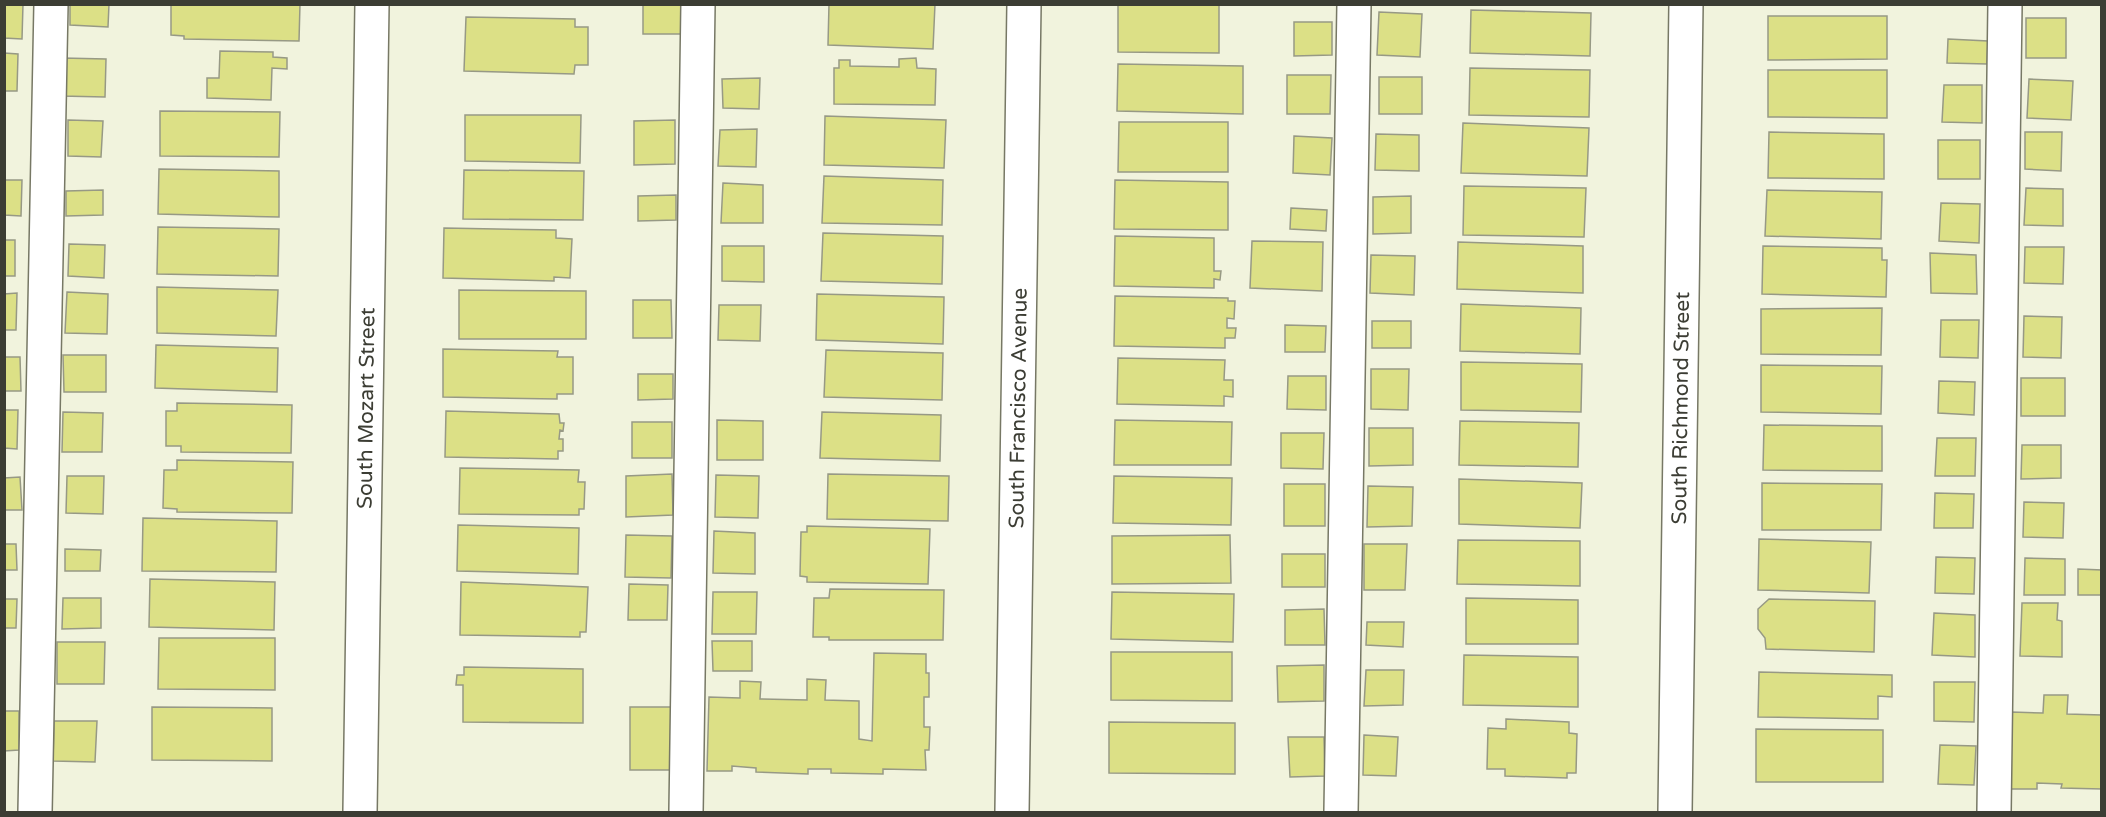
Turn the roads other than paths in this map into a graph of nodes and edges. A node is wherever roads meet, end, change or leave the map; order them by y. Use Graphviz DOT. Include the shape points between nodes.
graph roads {
  1 [pos="51,4"];
  2 [pos="372,4"];
  3 [pos="698,4"];
  4 [pos="1024,4"];
  5 [pos="1354,4"];
  6 [pos="1686,4"];
  7 [pos="2005,4"];
  8 [pos="35,813"];
  9 [pos="360,813"];
  10 [pos="686,813"];
  11 [pos="1012,813"];
  12 [pos="1341,813"];
  13 [pos="1674,813"];
  14 [pos="1994,813"];
  1 -- 8 [label="street"];
  2 -- 9 [label="street, South Mozart Street"];
  3 -- 10 [label="street"];
  4 -- 11 [label="street, South Francisco Avenue"];
  5 -- 12 [label="street"];
  6 -- 13 [label="street, South Richmond Street"];
  7 -- 14 [label="street"];
}
